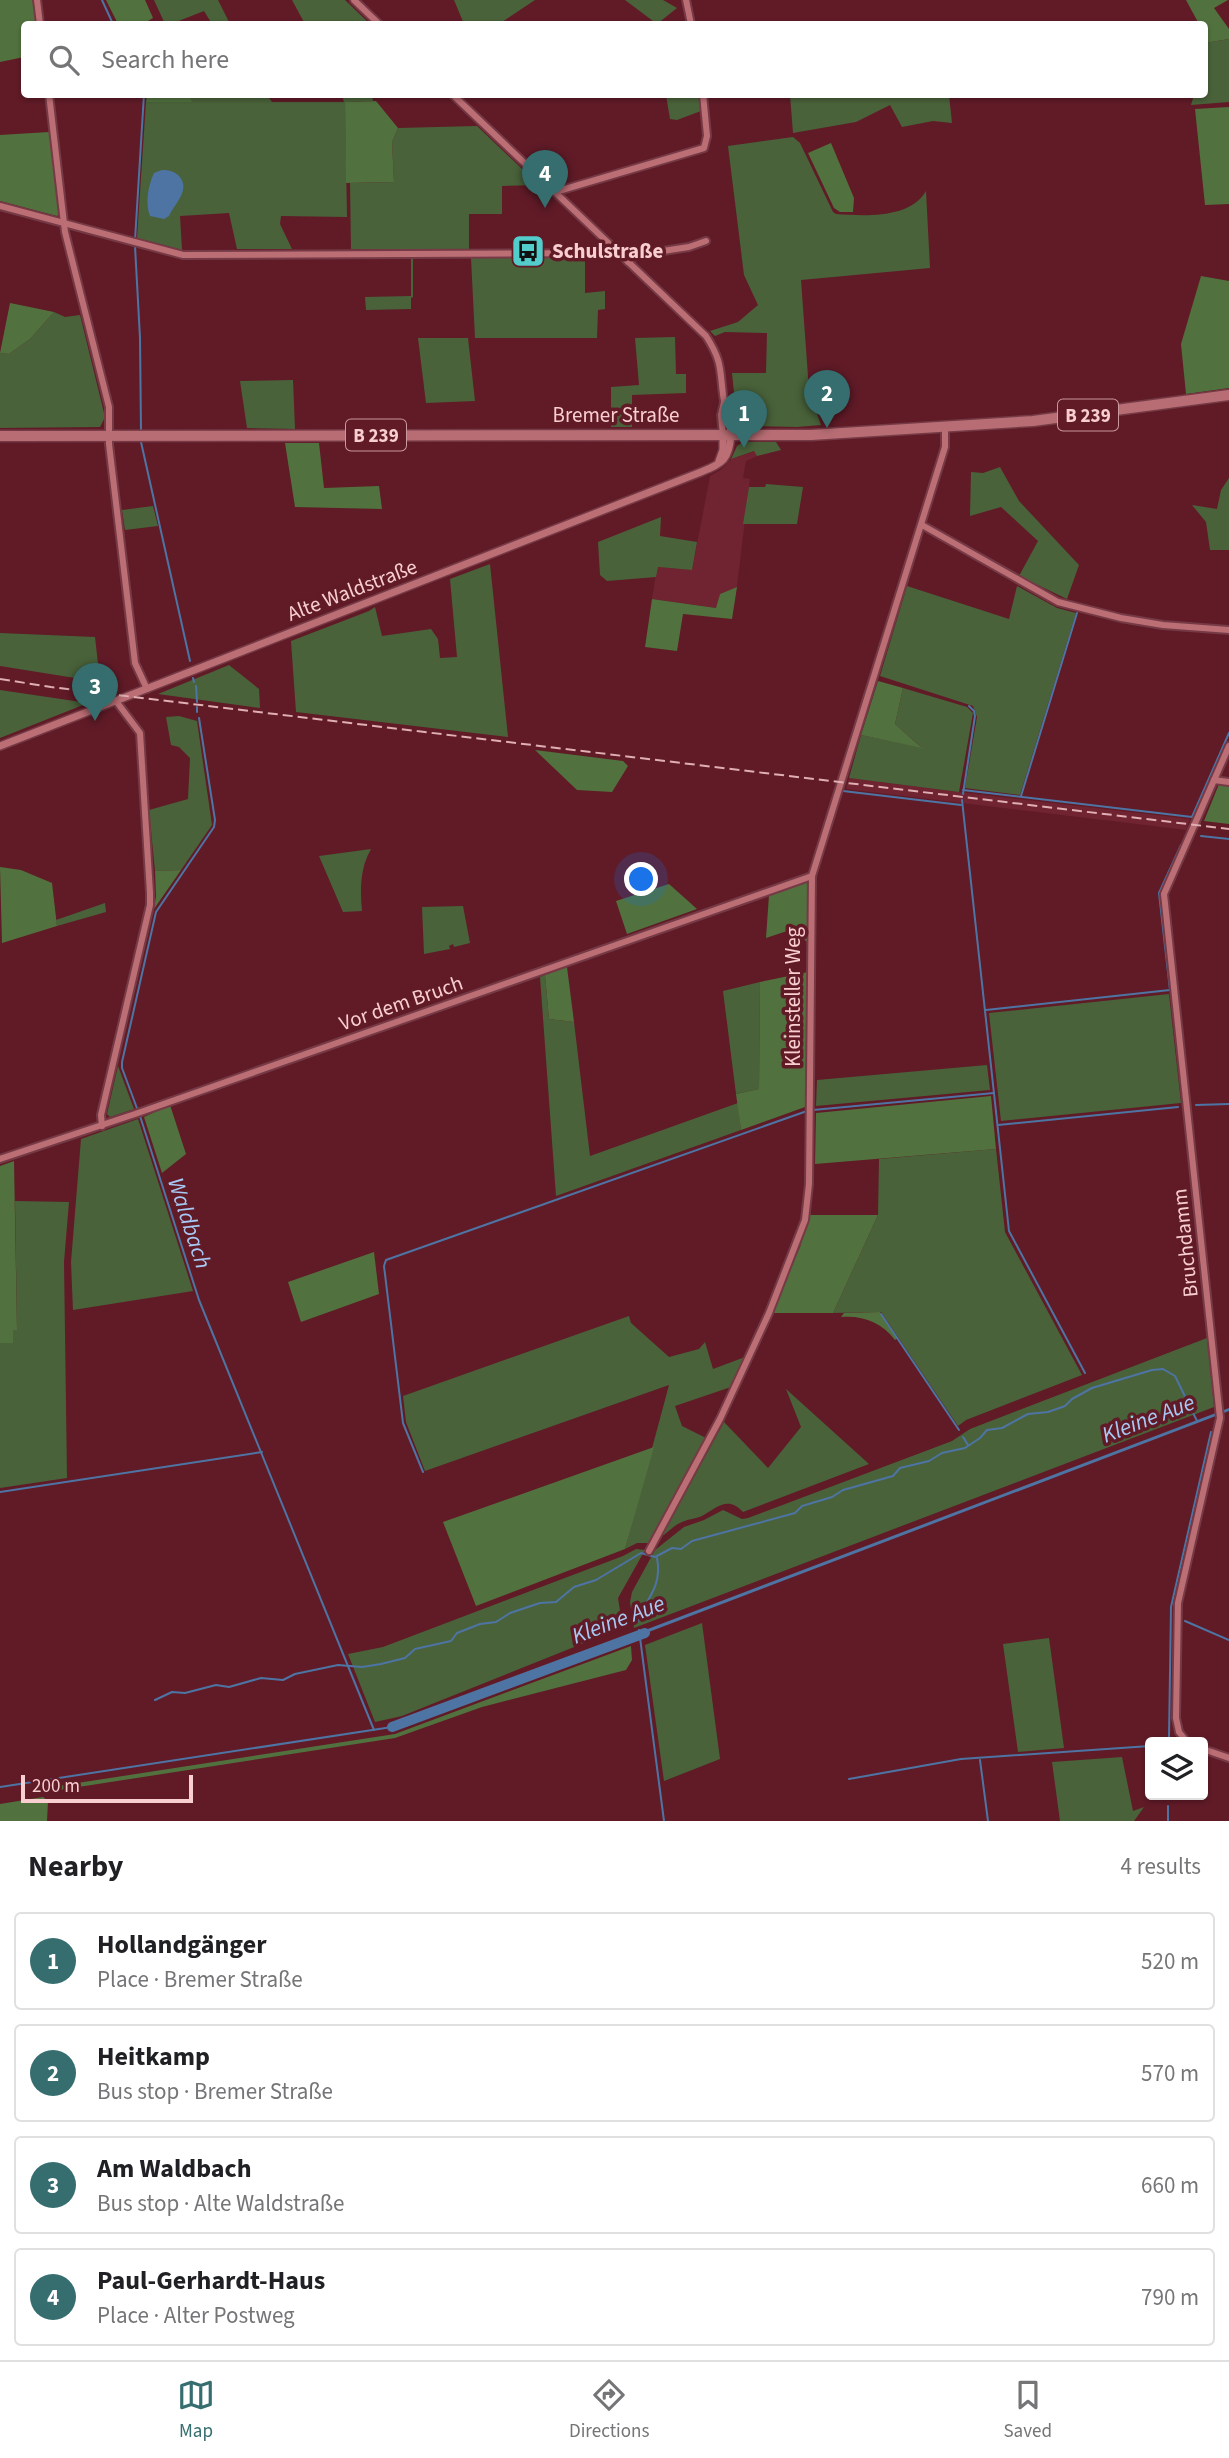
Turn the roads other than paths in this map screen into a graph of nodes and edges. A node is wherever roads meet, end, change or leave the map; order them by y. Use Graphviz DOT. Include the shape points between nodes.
graph roads {
  1 [pos="37,0"];
  2 [pos="354,0"];
  3 [pos="686,0"];
  4 [pos="40,21"];
  5 [pos="376,21"];
  6 [pos="690,21"];
  7 [pos="49,98"];
  8 [pos="456,98"];
  9 [pos="704,98"];
  10 [pos="555,192"];
  11 [pos="0,206"];
  12 [pos="65,223"];
  13 [pos="706,241"];
  14 [pos="614,249"];
  15 [pos="628,262"];
  16 [pos="1229,394"];
  17 [pos="945,428"];
  18 [pos="109,435"];
  19 [pos="727,435"];
  20 [pos="0,436"];
  21 [pos="922,525"];
  22 [pos="1229,630"];
  23 [pos="147,689"];
  24 [pos="116,701"];
  25 [pos="0,746"];
  26 [pos="1229,746"];
  27 [pos="1214,780"];
  28 [pos="1229,782"];
  29 [pos="811,876"];
  30 [pos="102,1126"];
  31 [pos="0,1159"];
  32 [pos="649,1551"];
  33 [pos="1183,1737"];
  34 [pos="1208,1751"];
  35 [pos="1229,1758"];
  1 -- 4 [label="street"];
  2 -- 5 [label="street"];
  3 -- 6 [label="street"];
  7 -- 12 [label="street"];
  8 -- 10 [label="street"];
  9 -- 10 [label="street" via="704,148"];
  10 -- 14 [label="street"];
  11 -- 12 [label="street"];
  12 -- 14 [label="street" via="183,255 553,254"];
  12 -- 18 [label="street" via="109,407"];
  13 -- 15 [label="street" via="637,255"];
  14 -- 15 [label="street"];
  15 -- 19 [label="street" via="706,336 716,352 722,369"];
  16 -- 17 [label="main road, Bremer Straße / B 239" via="1033,421"];
  17 -- 19 [label="main road, Bremer Straße / B 239"];
  17 -- 21 [label="street, Kleinsteller Weg" via="945,447"];
  18 -- 19 [label="main road, Bremer Straße / B 239"];
  18 -- 20 [label="main road, Bremer Straße / B 239"];
  18 -- 23 [label="street" via="135,663"];
  19 -- 23 [label="street, Alte Waldstraße" via="728,455 716,466"];
  21 -- 22 [label="street" via="1058,602 1163,625"];
  21 -- 29 [label="street, Kleinsteller Weg"];
  23 -- 24 [label="street, Alte Waldstraße"];
  24 -- 25 [label="street, Alte Waldstraße"];
  24 -- 30 [label="street" via="140,733 150,905"];
  26 -- 27 [label="street, Bruchdamm"];
  27 -- 28 [label="street"];
  27 -- 33 [label="street, Bruchdamm" via="1166,887 1164,907 1220,1418 1176,1621 1175,1718"];
  29 -- 30 [label="street, Vor dem Bruch"];
  29 -- 32 [label="street, Kleinsteller Weg" via="805,1220 720,1419"];
  30 -- 31 [label="street, Vor dem Bruch"];
  34 -- 35 [label="street"];
}
